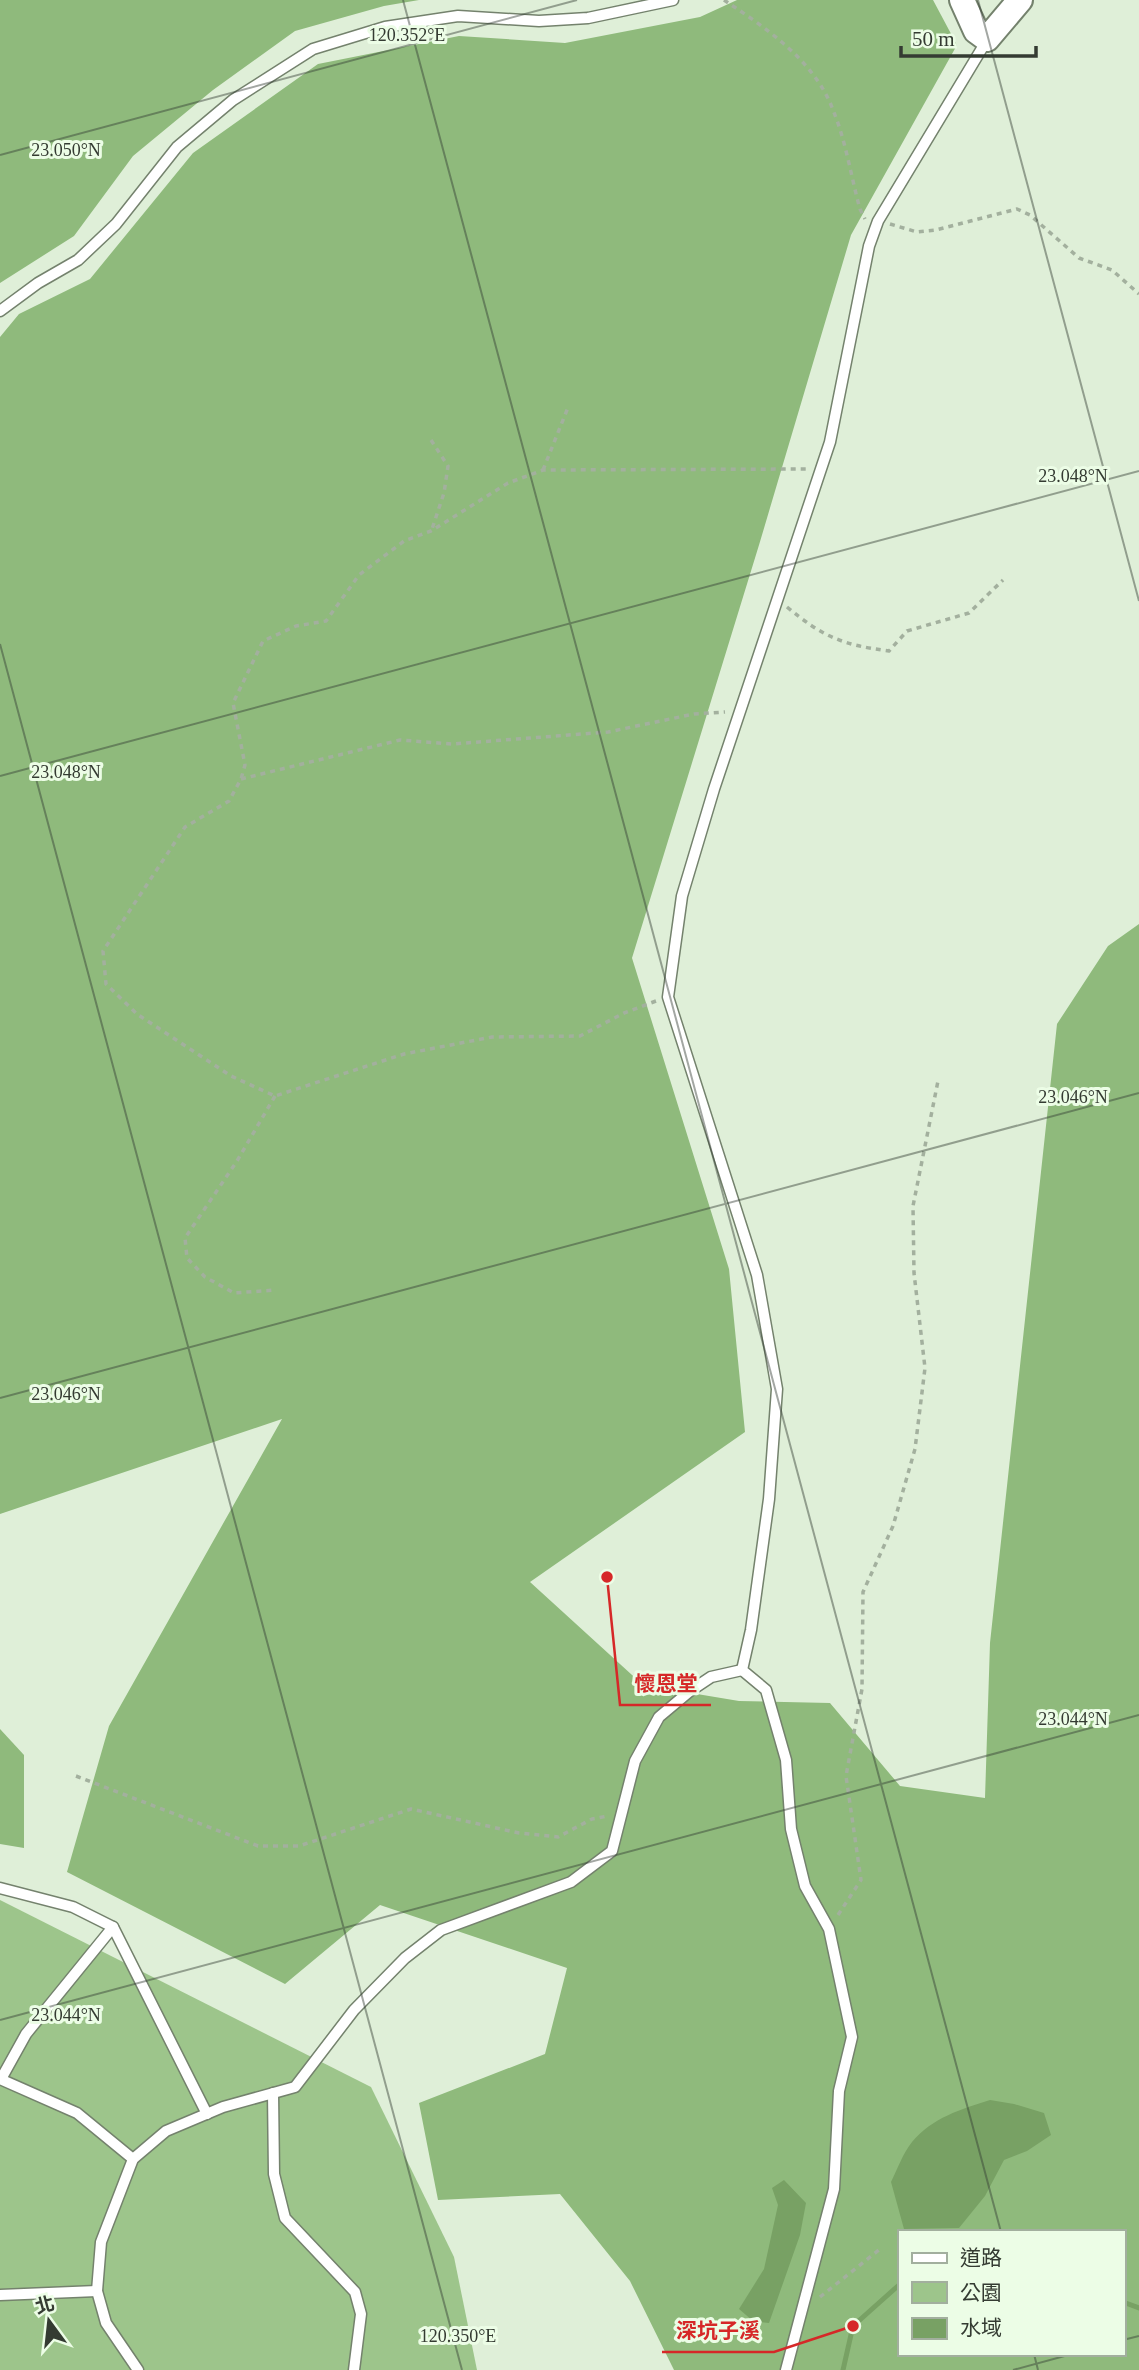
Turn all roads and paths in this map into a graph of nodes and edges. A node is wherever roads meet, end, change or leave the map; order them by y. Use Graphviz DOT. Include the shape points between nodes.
graph roads {
  1 [pos="673,0"];
  2 [pos="724,0"];
  3 [pos="962,0"];
  4 [pos="1020,0"];
  5 [pos="987,39"];
  6 [pos="878,221"];
  7 [pos="874,233"];
  8 [pos="1139,294"];
  9 [pos="0,310"];
  10 [pos="569,405"];
  11 [pos="431,440"];
  12 [pos="821,469"];
  13 [pos="544,470"];
  14 [pos="431,531"];
  15 [pos="1003,580"];
  16 [pos="778,599"];
  17 [pos="740,712"];
  18 [pos="241,779"];
  19 [pos="668,997"];
  20 [pos="938,1081"];
  21 [pos="275,1096"];
  22 [pos="276,1290"];
  23 [pos="743,1670"];
  24 [pos="76,1776"];
  25 [pos="621,1814"];
  26 [pos="0,1888"];
  27 [pos="113,1927"];
  28 [pos="829,1928"];
  29 [pos="1,2079"];
  30 [pos="273,2093"];
  31 [pos="207,2113"];
  32 [pos="133,2158"];
  33 [pos="880,2249"];
  34 [pos="97,2291"];
  35 [pos="0,2295"];
  36 [pos="802,2312"];
  37 [pos="138,2370"];
  38 [pos="354,2370"];
  39 [pos="786,2370"];
  1 -- 9 [label="lane" via="588,18 539,21 458,16 385,27 313,49 233,100 177,147 116,223 78,260"];
  2 -- 7 [label="path" via="767,29 817,78 833,109 860,209"];
  3 -- 5 [label="street" via="976,31"];
  4 -- 5 [label="street"];
  5 -- 6 [label="lane"];
  6 -- 7 [label="lane"];
  6 -- 8 [label="path" via="917,232 1017,209 1079,258 1112,270"];
  7 -- 12 [label="lane"];
  10 -- 13 [label="path"];
  11 -- 14 [label="path" via="448,466"];
  12 -- 13 [label="path"];
  12 -- 16 [label="lane"];
  13 -- 14 [label="path" via="508,483"];
  14 -- 18 [label="path" via="404,541 359,575 326,621 296,626 263,641 233,703 245,765"];
  15 -- 16 [label="path" via="969,613 908,631 889,651 852,646 811,627"];
  16 -- 17 [label="lane"];
  17 -- 18 [label="path" via="694,714 608,732 452,744 400,740"];
  17 -- 19 [label="lane" via="682,896"];
  18 -- 21 [label="path" via="229,802 185,827 103,951 106,984 137,1014 231,1076"];
  19 -- 21 [label="path" via="580,1036 492,1037 416,1052"];
  19 -- 23 [label="lane" via="757,1275 776,1389 769,1499"];
  20 -- 28 [label="path" via="913,1206 914,1273 925,1368 915,1450 893,1526 863,1592 862,1689 846,1776 861,1880"];
  21 -- 22 [label="path" via="185,1238 187,1258 224,1288 234,1293"];
  23 -- 25 [label="lane" via="711,1676 659,1717 635,1761"];
  23 -- 28 [label="lane" via="766,1690 786,1760 791,1829 805,1886"];
  24 -- 25 [label="path" via="258,1846 299,1846 411,1809 519,1833 558,1836 592,1819"];
  25 -- 30 [label="lane" via="612,1851 571,1882 440,1930 354,2010 295,2087"];
  26 -- 27 [label="lane" via="73,1907"];
  27 -- 29 [label="lane" via="26,2034"];
  27 -- 31 [label="lane"];
  28 -- 36 [label="lane" via="852,2037 839,2091 834,2189"];
  29 -- 32 [label="lane" via="77,2113"];
  30 -- 31 [label="lane"];
  30 -- 38 [label="lane" via="274,2174 285,2218 355,2292 361,2314"];
  31 -- 32 [label="lane" via="166,2131"];
  32 -- 34 [label="lane" via="101,2242"];
  33 -- 36 [label="path"];
  34 -- 35 [label="lane"];
  34 -- 37 [label="lane" via="106,2323"];
  36 -- 39 [label="lane"];
}
